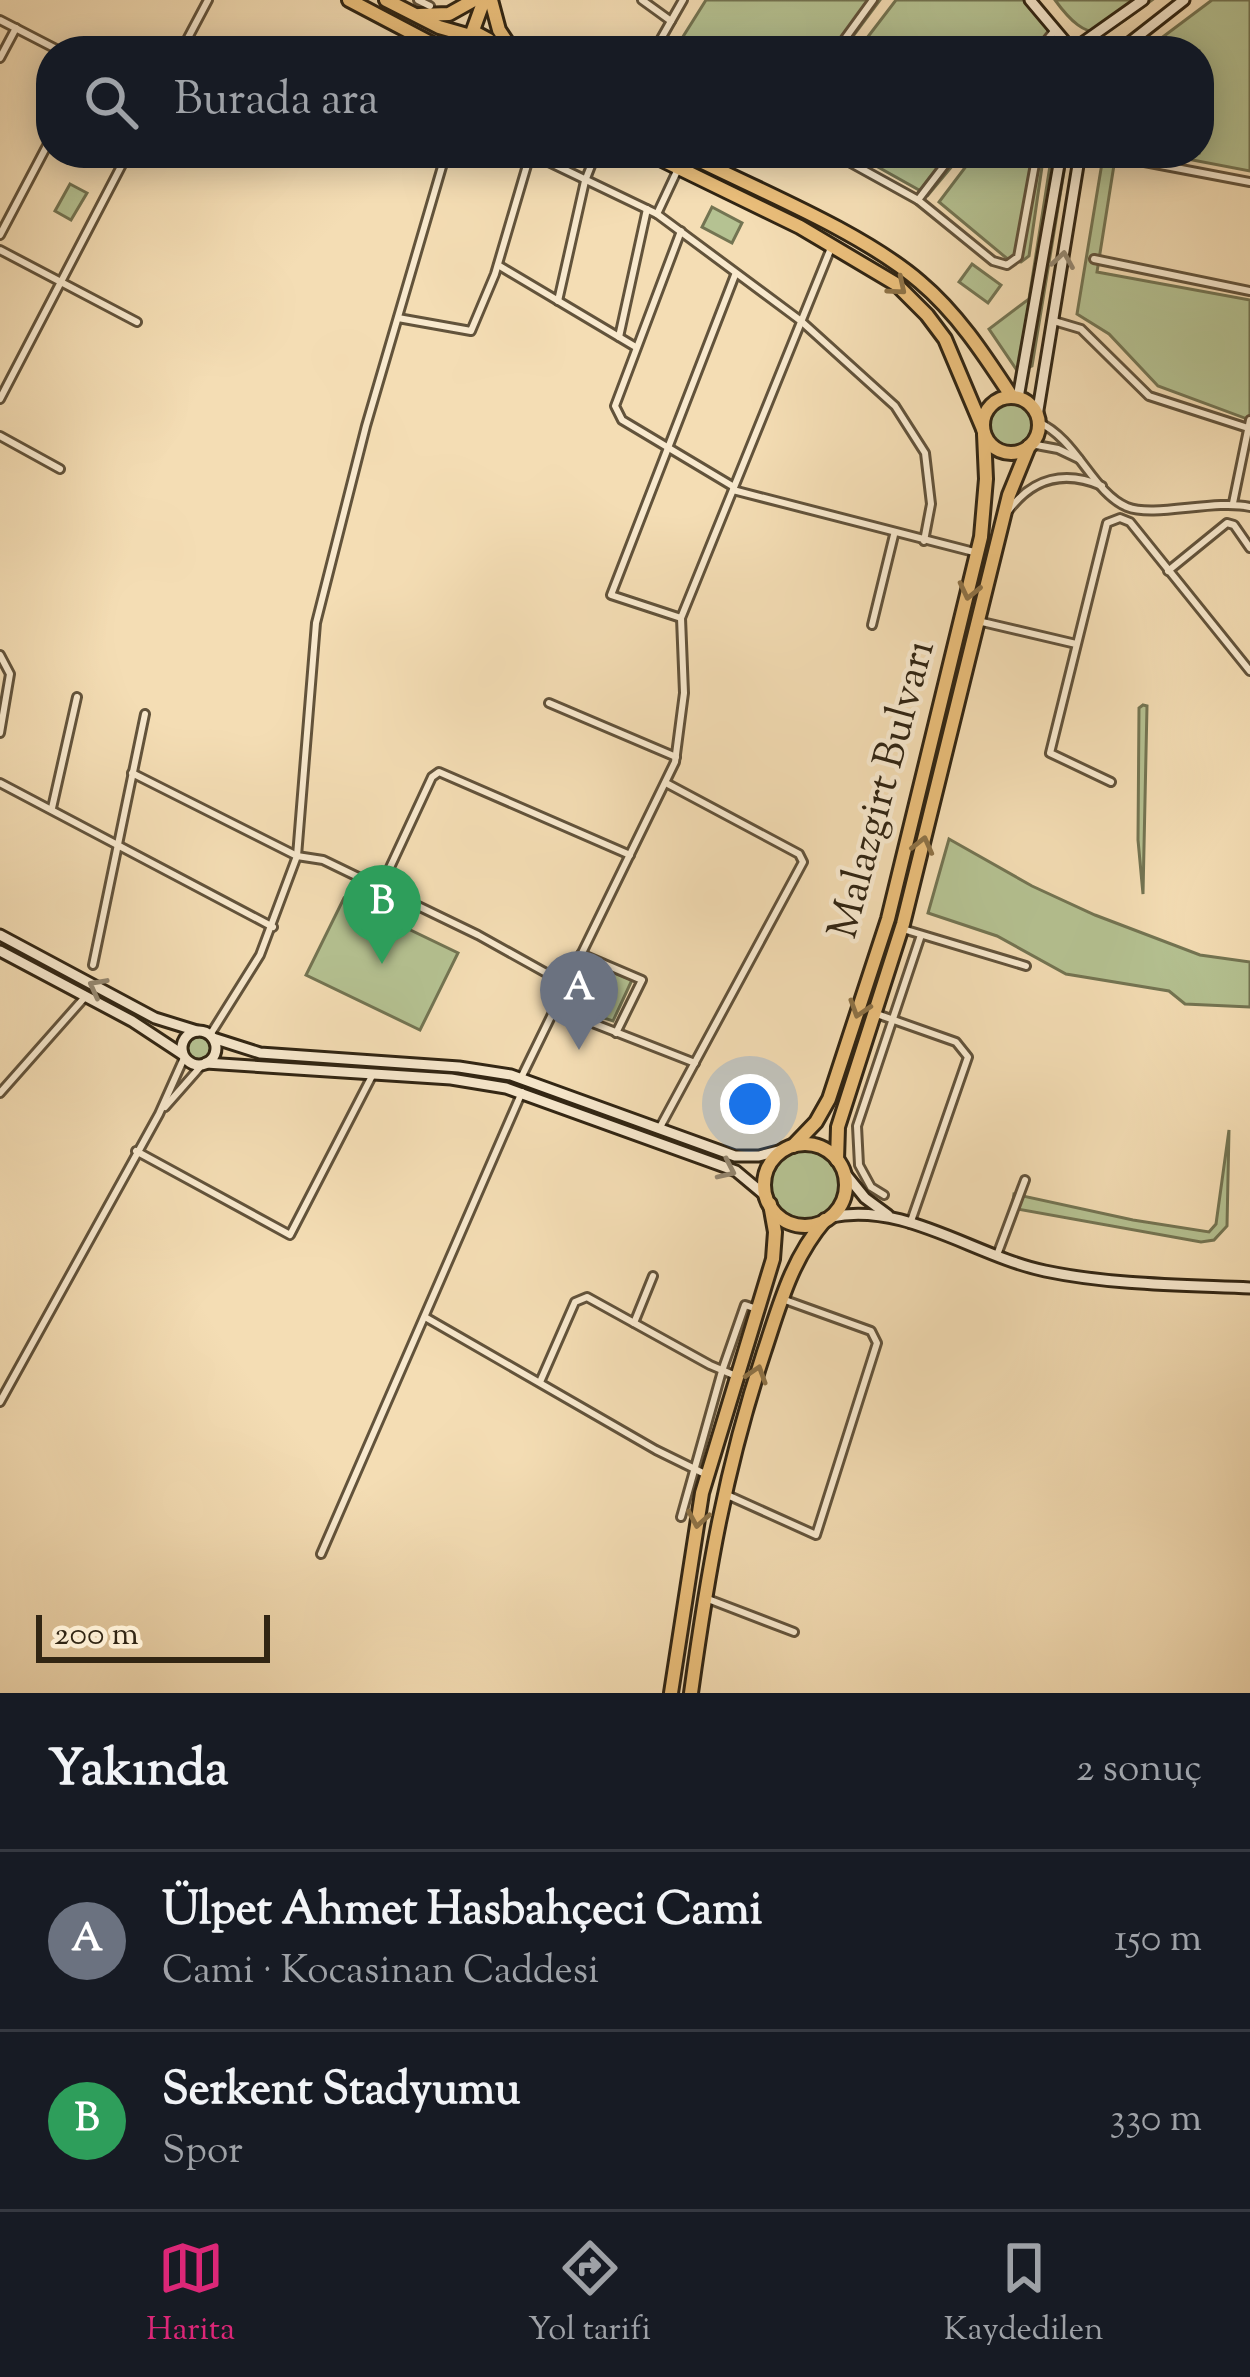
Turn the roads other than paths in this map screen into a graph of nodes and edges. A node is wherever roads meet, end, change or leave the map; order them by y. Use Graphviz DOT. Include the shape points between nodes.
graph roads {
  1 [pos="208,0"];
  2 [pos="349,0"];
  3 [pos="386,0"];
  4 [pos="475,0"];
  5 [pos="488,0"];
  6 [pos="641,0"];
  7 [pos="683,0"];
  8 [pos="874,0"];
  9 [pos="1030,0"];
  10 [pos="1143,0"];
  11 [pos="1184,0"];
  12 [pos="414,6"];
  13 [pos="430,6"];
  14 [pos="0,20"];
  15 [pos="670,21"];
  16 [pos="395,23"];
  17 [pos="16,28"];
  18 [pos="1055,30"];
  19 [pos="469,34"];
  20 [pos="189,36"];
  21 [pos="410,36"];
  22 [pos="421,36"];
  23 [pos="473,36"];
  24 [pos="492,36"];
  25 [pos="504,36"];
  26 [pos="662,36"];
  27 [pos="847,36"];
  28 [pos="1050,36"];
  29 [pos="1061,36"];
  30 [pos="1092,36"];
  31 [pos="1137,36"];
  32 [pos="36,38"];
  33 [pos="0,58"];
  34 [pos="36,167"];
  35 [pos="120,168"];
  36 [pos="444,168"];
  37 [pos="525,168"];
  38 [pos="559,168"];
  39 [pos="590,168"];
  40 [pos="714,168"];
  41 [pos="860,168"];
  42 [pos="943,168"];
  43 [pos="1034,168"];
  44 [pos="1058,168"];
  45 [pos="1078,168"];
  46 [pos="1176,168"];
  47 [pos="678,169"];
  48 [pos="585,181"];
  49 [pos="1250,182"];
  50 [pos="918,200"];
  51 [pos="646,209"];
  52 [pos="657,214"];
  53 [pos="682,231"];
  54 [pos="0,235"];
  55 [pos="832,244"];
  56 [pos="0,250"];
  57 [pos="1094,259"];
  58 [pos="498,265"];
  59 [pos="735,274"];
  60 [pos="60,282"];
  61 [pos="1250,291"];
  62 [pos="558,301"];
  63 [pos="398,318"];
  64 [pos="801,321"];
  65 [pos="1054,321"];
  66 [pos="137,322"];
  67 [pos="619,337"];
  68 [pos="635,347"];
  69 [pos="1015,398"];
  70 [pos="0,399"];
  71 [pos="1038,419"];
  72 [pos="1249,424"];
  73 [pos="984,432"];
  74 [pos="0,436"];
  75 [pos="1030,445"];
  76 [pos="666,448"];
  77 [pos="1082,461"];
  78 [pos="60,469"];
  79 [pos="1105,487"];
  80 [pos="734,488"];
  81 [pos="1233,503"];
  82 [pos="1125,506"];
  83 [pos="1250,506"];
  84 [pos="1120,518"];
  85 [pos="1001,524"];
  86 [pos="895,534"];
  87 [pos="924,541"];
  88 [pos="1250,548"];
  89 [pos="977,553"];
  90 [pos="1168,571"];
  91 [pos="681,618"];
  92 [pos="978,620"];
  93 [pos="872,625"];
  94 [pos="1076,644"];
  95 [pos="0,655"];
  96 [pos="1250,671"];
  97 [pos="76,697"];
  98 [pos="549,703"];
  99 [pos="145,713"];
  100 [pos="0,733"];
  101 [pos="676,757"];
  102 [pos="132,772"];
  103 [pos="1112,782"];
  104 [pos="0,783"];
  105 [pos="666,783"];
  106 [pos="52,808"];
  107 [pos="118,843"];
  108 [pos="630,855"];
  109 [pos="297,856"];
  110 [pos="380,889"];
  111 [pos="273,926"];
  112 [pos="901,929"];
  113 [pos="0,935"];
  114 [pos="921,935"];
  115 [pos="0,951"];
  116 [pos="581,954"];
  117 [pos="93,964"];
  118 [pos="1026,966"];
  119 [pos="566,984"];
  120 [pos="85,997"];
  121 [pos="554,1009"];
  122 [pos="874,1013"];
  123 [pos="892,1020"];
  124 [pos="197,1031"];
  125 [pos="616,1033"];
  126 [pos="211,1036"];
  127 [pos="183,1056"];
  128 [pos="694,1063"];
  129 [pos="204,1064"];
  130 [pos="373,1074"];
  131 [pos="521,1078"];
  132 [pos="522,1092"];
  133 [pos="0,1093"];
  134 [pos="159,1114"];
  135 [pos="659,1129"];
  136 [pos="790,1148"];
  137 [pos="136,1151"];
  138 [pos="841,1166"];
  139 [pos="1025,1180"];
  140 [pos="884,1195"];
  141 [pos="768,1201"];
  142 [pos="893,1217"];
  143 [pos="828,1218"];
  144 [pos="910,1224"];
  145 [pos="996,1257"];
  146 [pos="653,1276"];
  147 [pos="1250,1288"];
  148 [pos="782,1299"];
  149 [pos="424,1316"];
  150 [pos="634,1323"];
  151 [pos="729,1373"];
  152 [pos="540,1382"];
  153 [pos="0,1402"];
  154 [pos="692,1469"];
  155 [pos="707,1475"];
  156 [pos="722,1493"];
  157 [pos="681,1517"];
  158 [pos="321,1554"];
  159 [pos="704,1598"];
  160 [pos="794,1632"];
  161 [pos="671,1693"];
  162 [pos="691,1693"];
  1 -- 20 [label="street"];
  2 -- 16 [label="highway"];
  3 -- 12 [label="highway"];
  4 -- 12 [label="highway" via="448,14"];
  5 -- 19 [label="highway"];
  5 -- 24 [label="highway"];
  5 -- 25 [label="highway"];
  6 -- 15 [label="street"];
  7 -- 15 [label="street"];
  8 -- 27 [label="street"];
  9 -- 18 [label="main road"];
  10 -- 30 [label="main road"];
  11 -- 31 [label="main road"];
  12 -- 13 [label="street"];
  12 -- 19 [label="highway"];
  14 -- 17 [label="street"];
  15 -- 26 [label="street"];
  16 -- 21 [label="highway"];
  16 -- 22 [label="highway"];
  17 -- 32 [label="street"];
  17 -- 33 [label="street"];
  18 -- 28 [label="street"];
  18 -- 29 [label="main road"];
  19 -- 23 [label="highway"];
  34 -- 54 [label="street"];
  35 -- 60 [label="street"];
  36 -- 63 [label="street"];
  37 -- 58 [label="street"];
  38 -- 48 [label="street"];
  39 -- 48 [label="street"];
  40 -- 69 [label="highway" via="909,273 969,333"];
  41 -- 50 [label="street"];
  42 -- 50 [label="street"];
  43 -- 50 [label="street" via="1018,257 1007,265"];
  44 -- 69 [label="main road"];
  65 -- 45 [label="main road, one-way"];
  46 -- 49 [label="street"];
  47 -- 52 [label="street"];
  47 -- 55 [label="highway"];
  48 -- 51 [label="street"];
  48 -- 62 [label="street"];
  51 -- 52 [label="street"];
  51 -- 67 [label="street"];
  52 -- 53 [label="street"];
  53 -- 59 [label="street"];
  53 -- 68 [label="street"];
  55 -- 64 [label="street"];
  55 -- 73 [label="highway, one-way" via="884,275 927,315"];
  56 -- 60 [label="street"];
  57 -- 61 [label="street"];
  58 -- 62 [label="street"];
  58 -- 63 [label="street" via="471,331"];
  59 -- 64 [label="street"];
  59 -- 76 [label="street"];
  60 -- 66 [label="street"];
  60 -- 70 [label="street"];
  62 -- 67 [label="street"];
  63 -- 109 [label="street" via="316,623"];
  64 -- 80 [label="street"];
  64 -- 87 [label="street" via="916,434 931,493"];
  65 -- 71 [label="main road"];
  65 -- 72 [label="street" via="1081,329 1149,396"];
  67 -- 68 [label="street"];
  68 -- 76 [label="street" via="616,410"];
  69 -- 71 [label="highway"];
  69 -- 73 [label="highway" via="988,408"];
  71 -- 75 [label="highway"];
  71 -- 77 [label="street"];
  72 -- 81 [label="street"];
  73 -- 75 [label="highway" via="1003,452"];
  73 -- 89 [label="highway, Malazgirt Bulvarı"];
  74 -- 78 [label="street"];
  75 -- 77 [label="street"];
  75 -- 85 [label="highway, Malazgirt Bulvarı"];
  76 -- 80 [label="street"];
  76 -- 91 [label="street" via="611,595"];
  77 -- 79 [label="street"];
  79 -- 82 [label="street"];
  79 -- 85 [label="street" via="1074,477 1047,480 1022,495"];
  80 -- 86 [label="street"];
  80 -- 91 [label="street"];
  81 -- 82 [label="street"];
  81 -- 83 [label="street"];
  82 -- 84 [label="street"];
  84 -- 90 [label="street"];
  84 -- 94 [label="street" via="1104,525"];
  85 -- 92 [label="highway, Malazgirt Bulvarı"];
  86 -- 87 [label="street"];
  86 -- 93 [label="street"];
  87 -- 89 [label="street"];
  88 -- 90 [label="street" via="1229,522"];
  89 -- 136 [label="highway, Malazgirt Bulvarı, one-way" via="888,920 829,1099"];
  90 -- 96 [label="street"];
  91 -- 101 [label="street"];
  92 -- 94 [label="street"];
  112 -- 92 [label="highway, Malazgirt Bulvarı, one-way"];
  94 -- 103 [label="street" via="1050,753"];
  95 -- 100 [label="street" via="10,674"];
  97 -- 106 [label="street"];
  98 -- 101 [label="street"];
  99 -- 102 [label="street"];
  101 -- 105 [label="street"];
  102 -- 107 [label="street"];
  102 -- 109 [label="street"];
  104 -- 106 [label="street"];
  105 -- 108 [label="street"];
  105 -- 128 [label="street" via="803,862"];
  106 -- 107 [label="street"];
  107 -- 111 [label="street"];
  107 -- 117 [label="street"];
  108 -- 110 [label="street" via="439,772"];
  108 -- 116 [label="street"];
  109 -- 110 [label="street"];
  109 -- 111 [label="street"];
  110 -- 119 [label="street"];
  111 -- 126 [label="street"];
  112 -- 114 [label="street"];
  112 -- 122 [label="highway, Malazgirt Bulvarı"];
  124 -- 113 [label="main road, one-way" via="154,1018"];
  114 -- 118 [label="street"];
  114 -- 123 [label="street"];
  115 -- 120 [label="main road"];
  116 -- 119 [label="street"];
  116 -- 125 [label="street" via="642,980"];
  119 -- 121 [label="street"];
  120 -- 127 [label="main road"];
  120 -- 133 [label="street"];
  121 -- 125 [label="street"];
  121 -- 131 [label="street"];
  122 -- 123 [label="street"];
  122 -- 138 [label="highway, Malazgirt Bulvarı" via="838,1127"];
  123 -- 140 [label="street" via="856,1135 863,1173"];
  123 -- 144 [label="street" via="956,1042 969,1061"];
  124 -- 126 [label="main road"];
  124 -- 127 [label="main road" via="183,1041"];
  125 -- 128 [label="street"];
  126 -- 129 [label="main road" via="216,1051"];
  126 -- 131 [label="main road" via="260,1053 459,1066"];
  127 -- 129 [label="main road"];
  127 -- 134 [label="street"];
  128 -- 135 [label="street"];
  129 -- 130 [label="main road"];
  129 -- 134 [label="street"];
  130 -- 132 [label="main road"];
  130 -- 137 [label="street" via="290,1235"];
  131 -- 135 [label="main road"];
  132 -- 141 [label="main road, one-way" via="736,1171"];
  132 -- 149 [label="street"];
  134 -- 137 [label="street"];
  135 -- 136 [label="main road" via="735,1156"];
  136 -- 138 [label="highway" via="820,1147"];
  136 -- 141 [label="highway" via="768,1170"];
  137 -- 153 [label="street"];
  138 -- 142 [label="main road" via="865,1198"];
  138 -- 143 [label="highway" via="843,1200"];
  139 -- 145 [label="street"];
  141 -- 143 [label="highway" via="797,1225"];
  141 -- 151 [label="highway" via="775,1250"];
  142 -- 143 [label="main road"];
  142 -- 144 [label="main road"];
  143 -- 148 [label="highway" via="795,1263"];
  144 -- 145 [label="main road"];
  145 -- 147 [label="main road" via="1087,1277"];
  146 -- 150 [label="street"];
  156 -- 148 [label="highway, one-way"];
  148 -- 156 [label="street" via="871,1331 877,1343 816,1535"];
  149 -- 152 [label="street"];
  149 -- 158 [label="street"];
  150 -- 151 [label="street"];
  150 -- 152 [label="street" via="580,1298"];
  151 -- 154 [label="street"];
  151 -- 155 [label="highway"];
  152 -- 154 [label="street"];
  154 -- 155 [label="street"];
  154 -- 157 [label="street"];
  155 -- 161 [label="highway, one-way"];
  156 -- 159 [label="highway"];
  159 -- 160 [label="street"];
  159 -- 162 [label="highway"];
}
